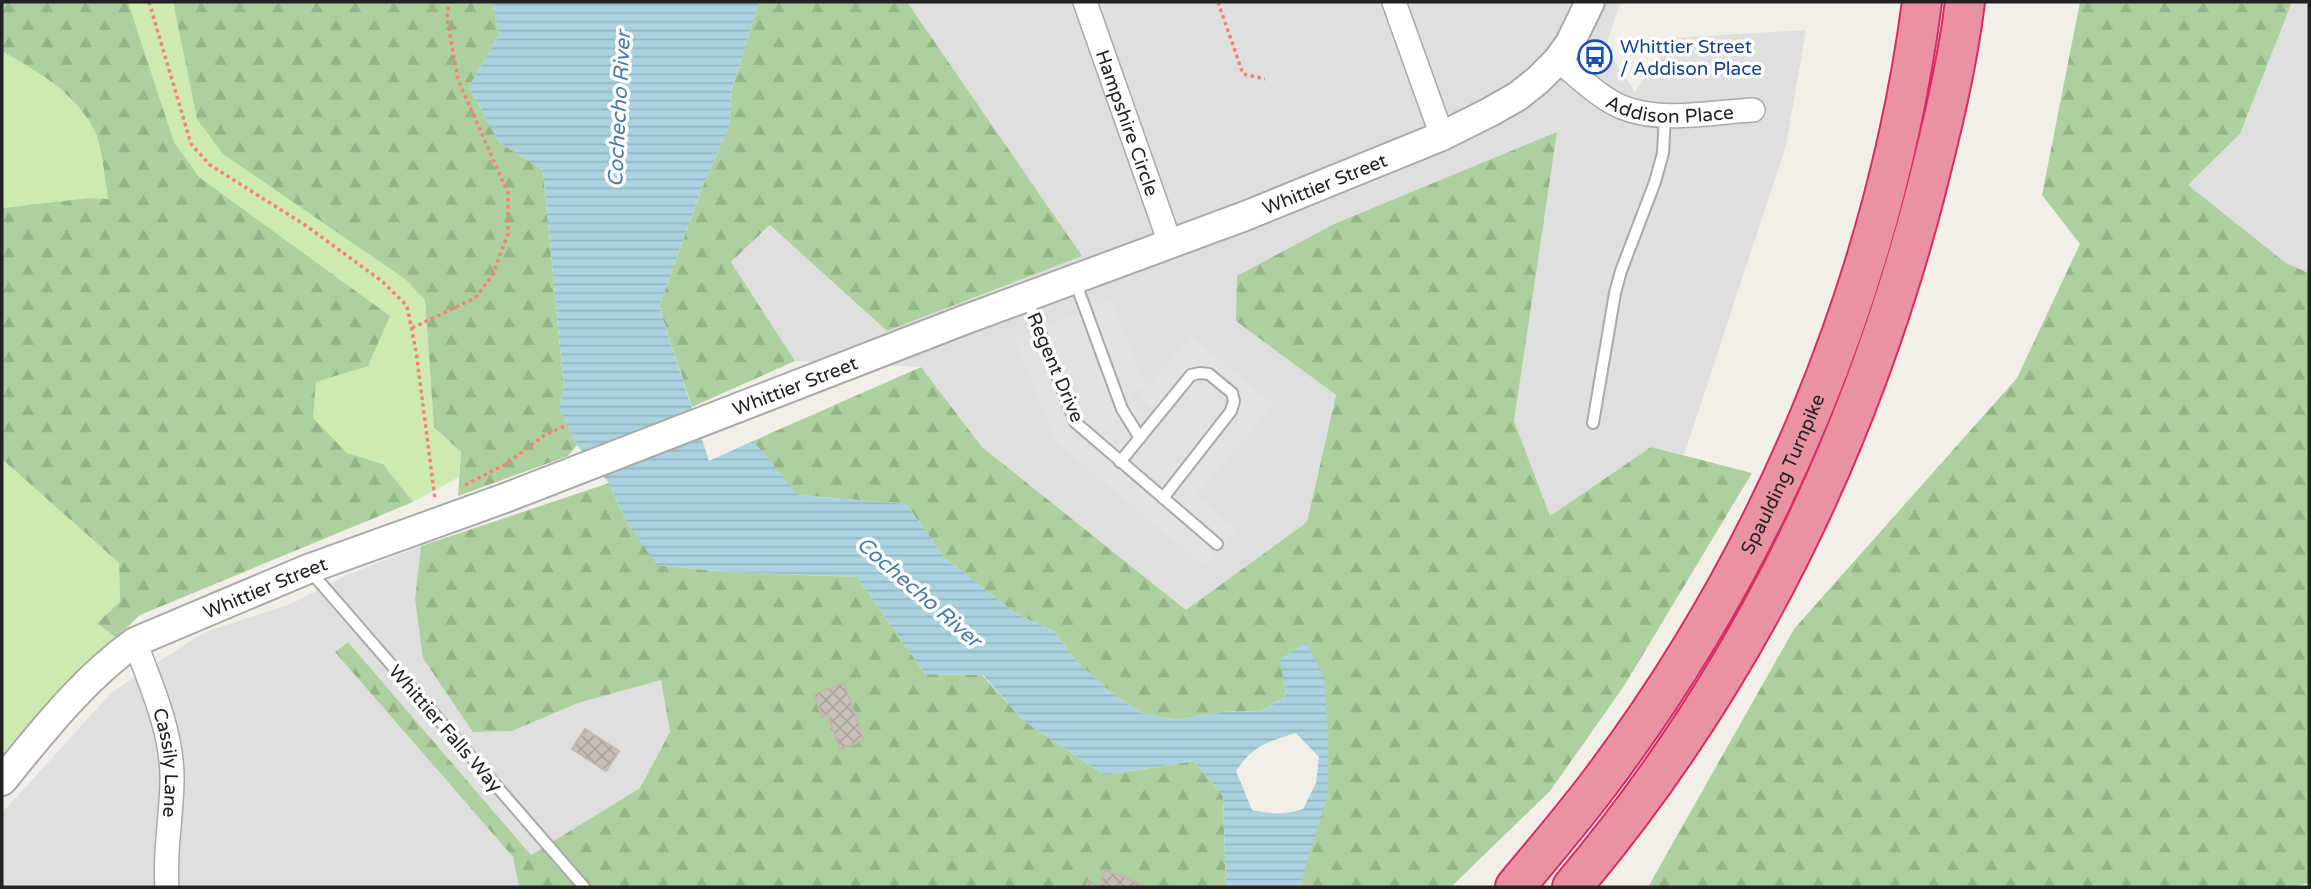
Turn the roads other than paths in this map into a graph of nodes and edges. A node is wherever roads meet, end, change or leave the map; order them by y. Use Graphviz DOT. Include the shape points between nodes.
graph roads {
  1 [pos="1085,2"];
  2 [pos="1394,2"];
  3 [pos="1590,2"];
  4 [pos="1922,2"];
  5 [pos="1965,2"];
  6 [pos="1559,60"];
  7 [pos="1753,110"];
  8 [pos="1665,116"];
  9 [pos="1442,136"];
  10 [pos="1170,243"];
  11 [pos="1074,279"];
  12 [pos="1026,297"];
  13 [pos="1593,422"];
  14 [pos="1140,438"];
  15 [pos="1120,462"];
  16 [pos="1163,498"];
  17 [pos="1217,544"];
  18 [pos="308,569"];
  19 [pos="135,642"];
  20 [pos="2,781"];
  21 [pos="167,887"];
  22 [pos="583,887"];
  23 [pos="1515,887"];
  24 [pos="1572,887"];
  1 -- 10 [label="street, Hampshire Circle"];
  2 -- 9 [label="street"];
  3 -- 6 [label="street, Whittier Street"];
  4 -- 23 [label="highway, Spaulding Turnpike" via="1896,144 1859,280 1782,478 1681,663 1602,779"];
  5 -- 24 [label="highway" via="1952,81 1913,238 1827,479 1771,594 1720,684 1640,802"];
  6 -- 8 [label="street, Addison Place" via="1622,108"];
  6 -- 9 [label="street, Whittier Street" via="1518,96"];
  7 -- 8 [label="street, Addison Place"];
  8 -- 13 [label="lane" via="1656,182 1615,293"];
  9 -- 10 [label="street, Whittier Street"];
  10 -- 11 [label="street, Whittier Street"];
  11 -- 12 [label="street, Whittier Street"];
  11 -- 14 [label="lane" via="1122,409"];
  12 -- 15 [label="lane, Regent Drive" via="1075,422"];
  12 -- 18 [label="street, Whittier Street"];
  14 -- 15 [label="lane"];
  14 -- 16 [label="lane" via="1191,375 1209,374 1232,393 1231,411"];
  15 -- 16 [label="lane, Regent Drive"];
  16 -- 17 [label="lane, Regent Drive"];
  18 -- 19 [label="street, Whittier Street"];
  18 -- 22 [label="lane, Whittier Falls Way"];
  19 -- 20 [label="street, Whittier Street" via="84,686"];
  19 -- 21 [label="street, Cassily Lane" via="170,752"];
}
